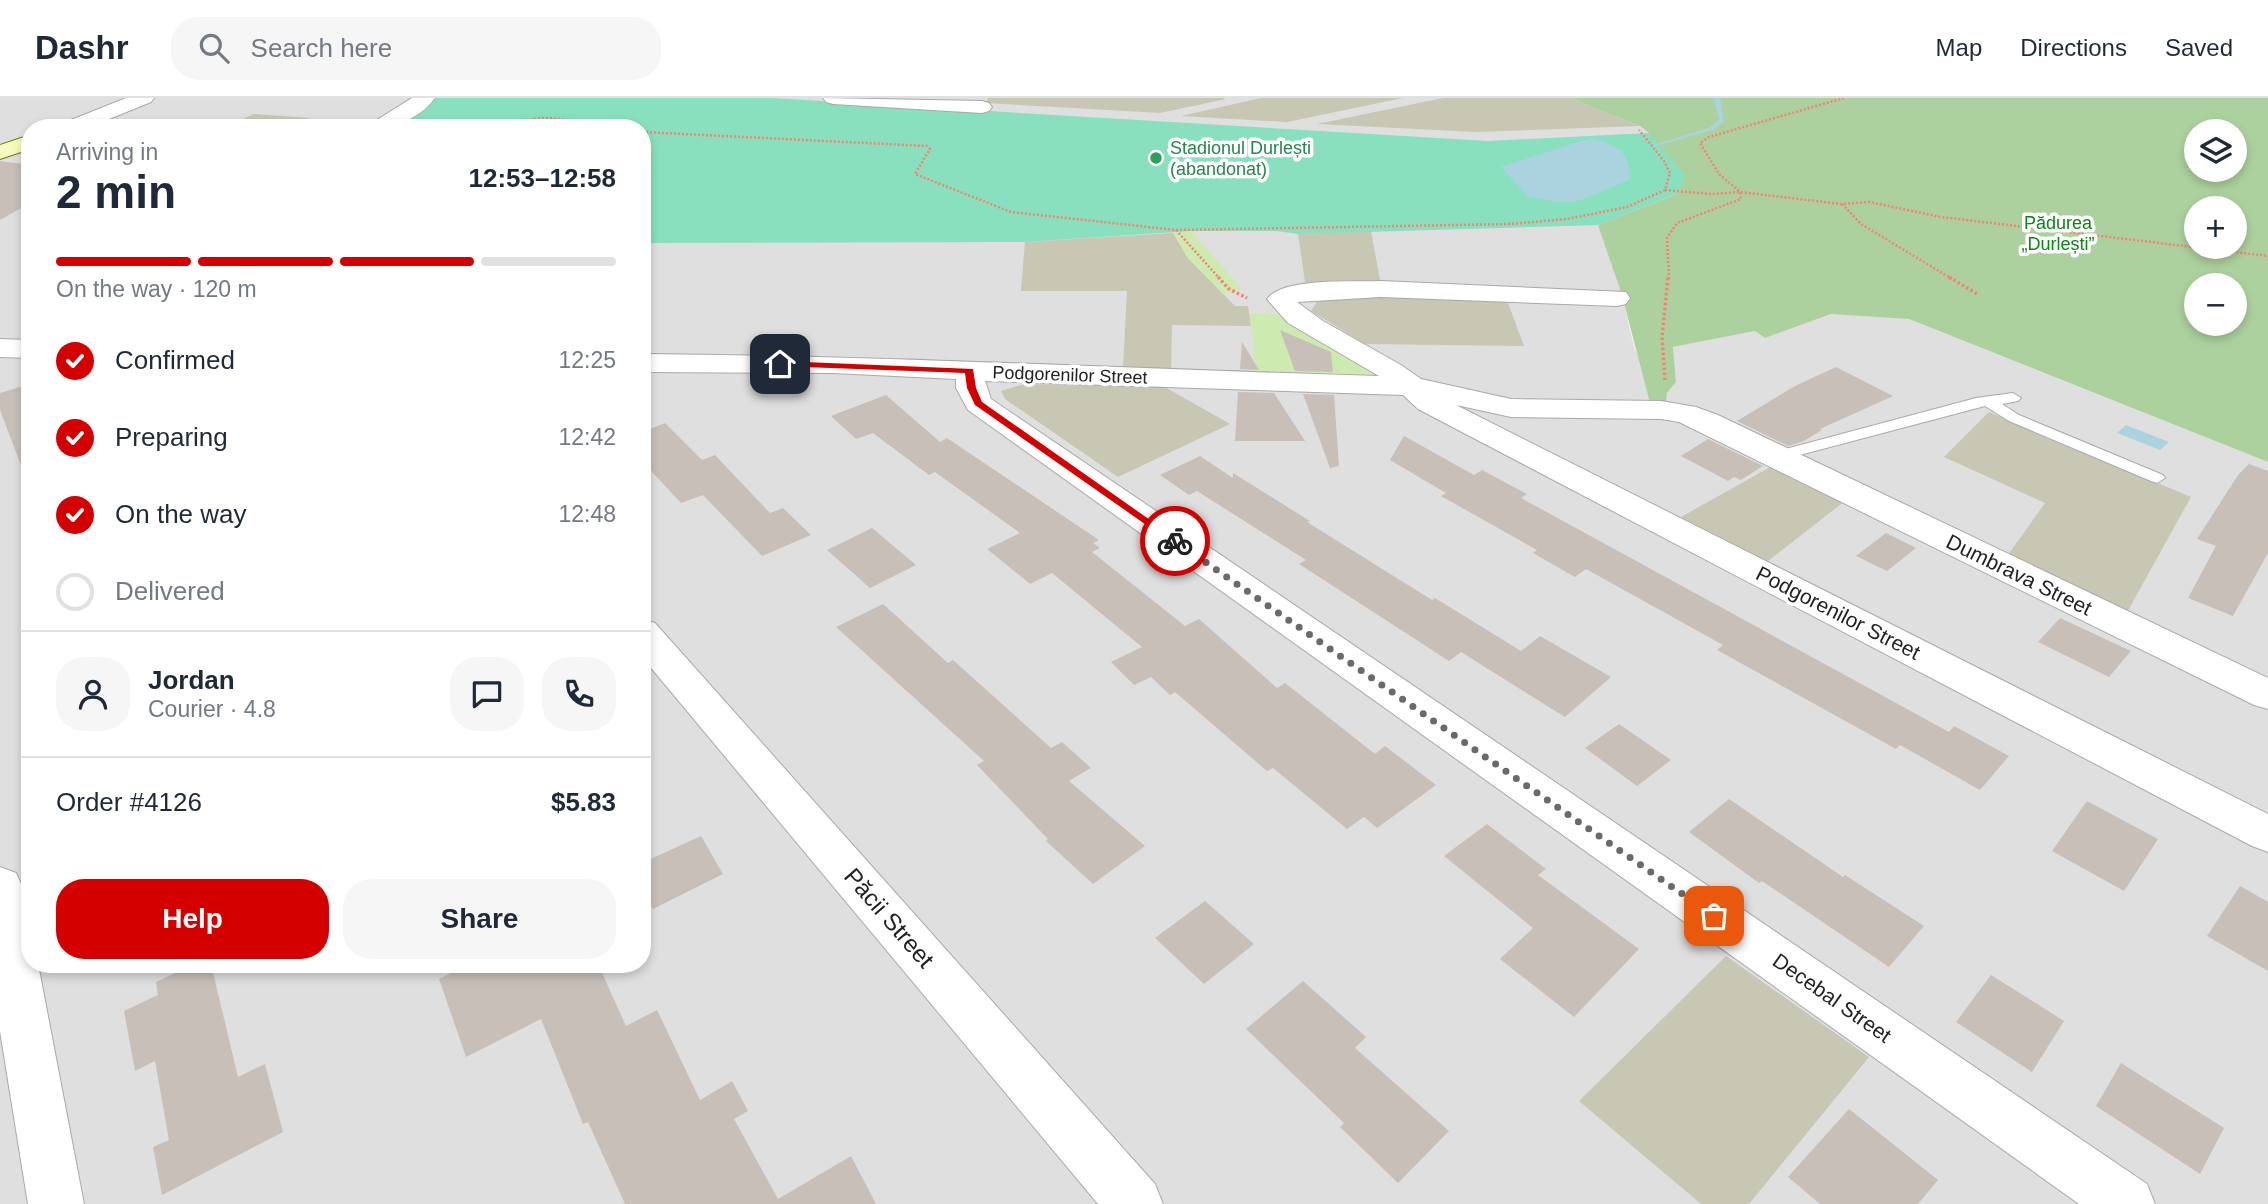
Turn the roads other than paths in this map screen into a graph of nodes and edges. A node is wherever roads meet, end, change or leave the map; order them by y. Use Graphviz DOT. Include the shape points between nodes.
graph roads {
  1 [pos="144,98"];
  2 [pos="425,98"];
  3 [pos="833,98"];
  4 [pos="871,99"];
  5 [pos="982,107"];
  6 [pos="91,119"];
  7 [pos="393,119"];
  8 [pos="21,144"];
  9 [pos="0,152"];
  10 [pos="1617,298"];
  11 [pos="0,348"];
  12 [pos="21,349"];
  13 [pos="651,363"];
  14 [pos="970,371"];
  15 [pos="1413,386"];
  16 [pos="2013,398"];
  17 [pos="1987,401"];
  18 [pos="1777,456"];
  19 [pos="2157,478"];
  20 [pos="651,642"];
  21 [pos="2266,689"];
  22 [pos="2268,834"];
  23 [pos="0,886"];
  24 [pos="56,1204"];
  25 [pos="1135,1204"];
  26 [pos="2127,1204"];
  1 -- 6 [label="street"];
  2 -- 7 [label="street"];
  3 -- 4 [label="street"];
  4 -- 5 [label="street"];
  8 -- 9 [label="street"];
  10 -- 15 [label="street, Podgorenilor Street" via="1381,289 1300,292 1280,299 1283,307"];
  11 -- 12 [label="street"];
  13 -- 14 [label="street, Podgorenilor Street" via="833,364"];
  14 -- 15 [label="street, Podgorenilor Street"];
  14 -- 26 [label="street, Decebal Street" via="971,388 979,404"];
  15 -- 18 [label="street, Dumbrava Street" via="1511,408 1685,414"];
  15 -- 22 [label="street, Podgorenilor Street" via="1429,403"];
  16 -- 17 [label="lane"];
  17 -- 18 [label="lane"];
  17 -- 19 [label="lane" via="2014,418"];
  18 -- 21 [label="street, Dumbrava Street"];
  20 -- 25 [label="street, Păcii Street"];
  23 -- 24 [label="street"];
}
